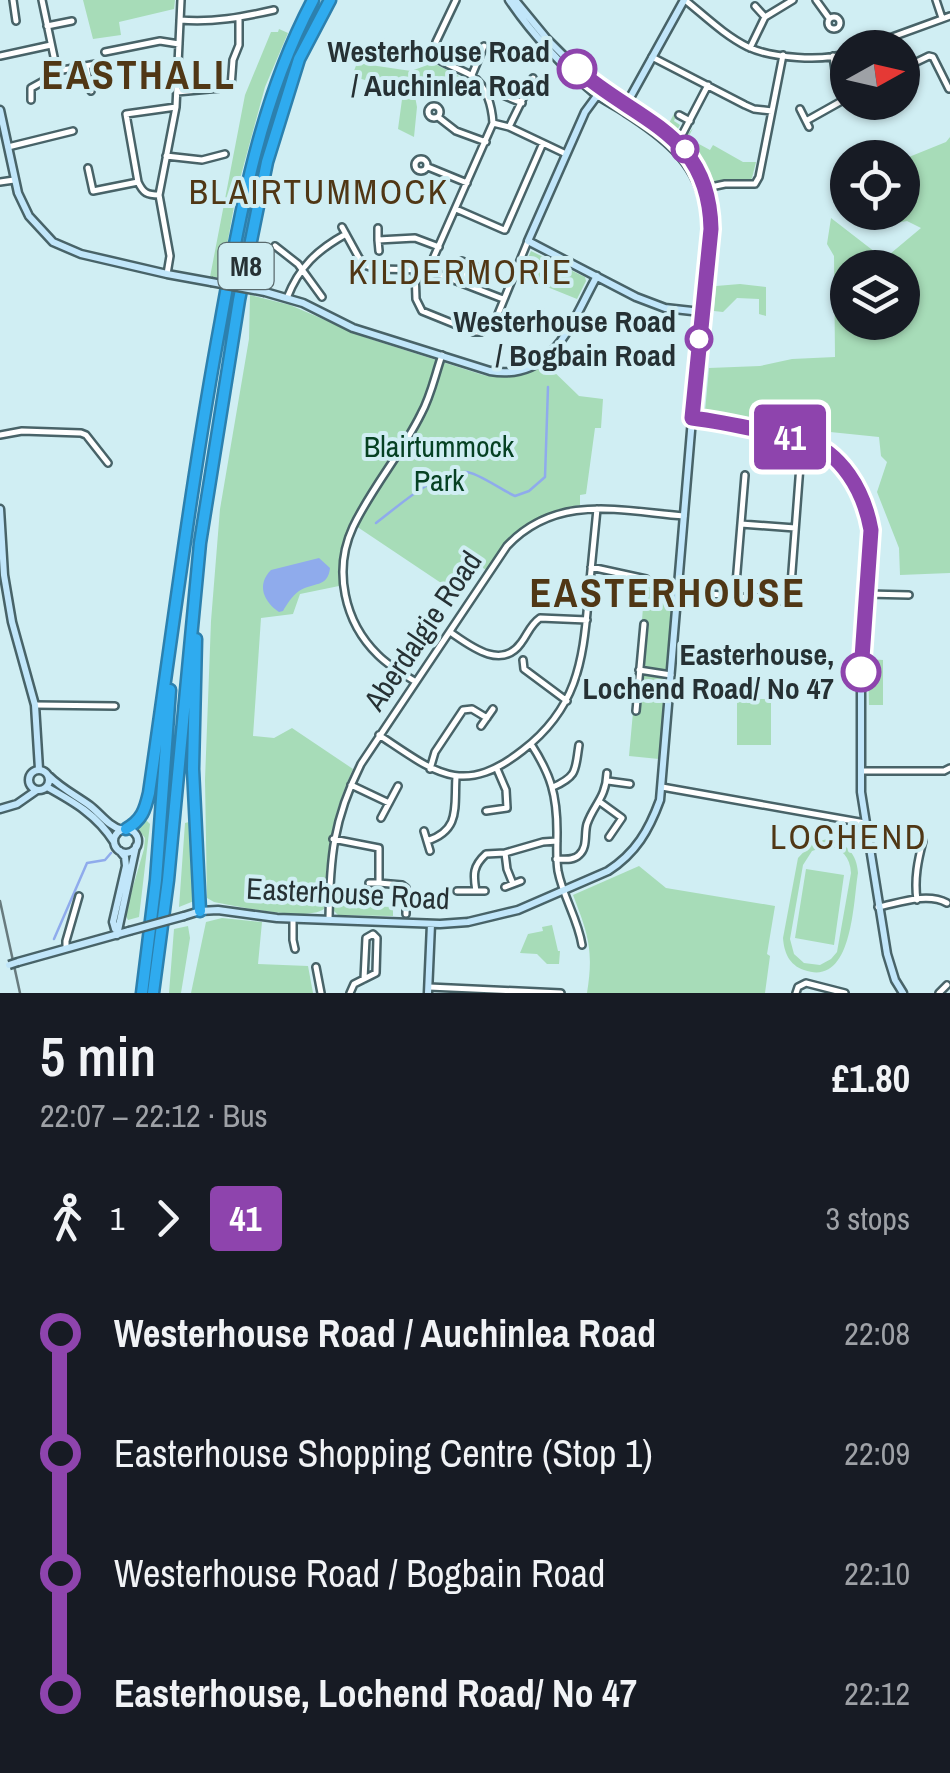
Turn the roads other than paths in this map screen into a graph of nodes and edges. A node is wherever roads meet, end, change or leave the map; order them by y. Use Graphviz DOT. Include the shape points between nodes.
graph roads {
  1 [pos="22,0"];
  2 [pos="42,0"];
  3 [pos="181,0"];
  4 [pos="314,0"];
  5 [pos="330,0"];
  6 [pos="456,0"];
  7 [pos="512,0"];
  8 [pos="684,0"];
  9 [pos="793,0"];
  10 [pos="816,0"];
  11 [pos="936,0"];
  12 [pos="14,1"];
  13 [pos="755,3"];
  14 [pos="747,8"];
  15 [pos="274,10"];
  16 [pos="765,17"];
  17 [pos="946,17"];
  18 [pos="239,18"];
  19 [pos="829,18"];
  20 [pos="16,20"];
  21 [pos="180,20"];
  22 [pos="72,21"];
  23 [pos="47,26"];
  24 [pos="911,30"];
  25 [pos="51,44"];
  26 [pos="179,44"];
  27 [pos="484,46"];
  28 [pos="750,48"];
  29 [pos="106,52"];
  30 [pos="783,55"];
  31 [pos="0,56"];
  32 [pos="652,56"];
  33 [pos="830,56"];
  34 [pos="920,61"];
  35 [pos="96,64"];
  36 [pos="86,66"];
  37 [pos="57,71"];
  38 [pos="472,76"];
  39 [pos="534,78"];
  40 [pos="708,85"];
  41 [pos="949,89"];
  42 [pos="91,91"];
  43 [pos="177,92"];
  44 [pos="600,92"];
  45 [pos="940,94"];
  46 [pos="506,96"];
  47 [pos="32,100"];
  48 [pos="522,103"];
  49 [pos="176,107"];
  50 [pos="625,107"];
  51 [pos="800,109"];
  52 [pos="0,110"];
  53 [pos="772,110"];
  54 [pos="830,110"];
  55 [pos="679,115"];
  56 [pos="438,117"];
  57 [pos="690,120"];
  58 [pos="493,123"];
  59 [pos="509,127"];
  60 [pos="73,131"];
  61 [pos="683,133"];
  62 [pos="486,142"];
  63 [pos="543,143"];
  64 [pos="8,147"];
  65 [pos="225,154"];
  66 [pos="566,154"];
  67 [pos="166,156"];
  68 [pos="428,167"];
  69 [pos="88,168"];
  70 [pos="14,180"];
  71 [pos="0,182"];
  72 [pos="138,182"];
  73 [pos="467,183"];
  74 [pos="706,188"];
  75 [pos="158,195"];
  76 [pos="456,209"];
  77 [pos="378,228"];
  78 [pos="378,240"];
  79 [pos="528,241"];
  80 [pos="275,246"];
  81 [pos="438,247"];
  82 [pos="379,251"];
  83 [pos="462,261"];
  84 [pos="470,264"];
  85 [pos="300,269"];
  86 [pos="415,269"];
  87 [pos="428,270"];
  88 [pos="484,270"];
  89 [pos="167,274"];
  90 [pos="597,276"];
  91 [pos="462,283"];
  92 [pos="322,296"];
  93 [pos="286,298"];
  94 [pos="503,299"];
  95 [pos="701,312"];
  96 [pos="442,355"];
  97 [pos="692,418"];
  98 [pos="0,435"];
  99 [pos="802,440"];
  100 [pos="108,463"];
  101 [pos="745,474"];
  102 [pos="597,508"];
  103 [pos="0,509"];
  104 [pos="684,516"];
  105 [pos="741,524"];
  106 [pos="795,528"];
  107 [pos="186,541"];
  108 [pos="200,543"];
  109 [pos="592,567"];
  110 [pos="646,579"];
  111 [pos="678,590"];
  112 [pos="867,594"];
  113 [pos="909,594"];
  114 [pos="735,596"];
  115 [pos="586,620"];
  116 [pos="644,624"];
  117 [pos="450,632"];
  118 [pos="523,660"];
  119 [pos="639,670"];
  120 [pos="672,676"];
  121 [pos="416,682"];
  122 [pos="567,702"];
  123 [pos="35,705"];
  124 [pos="115,706"];
  125 [pos="493,709"];
  126 [pos="636,710"];
  127 [pos="486,718"];
  128 [pos="481,726"];
  129 [pos="379,736"];
  130 [pos="530,744"];
  131 [pos="579,745"];
  132 [pos="950,768"];
  133 [pos="430,769"];
  134 [pos="497,769"];
  135 [pos="39,770"];
  136 [pos="862,770"];
  137 [pos="607,773"];
  138 [pos="49,776"];
  139 [pos="456,776"];
  140 [pos="607,781"];
  141 [pos="350,784"];
  142 [pos="630,784"];
  143 [pos="398,786"];
  144 [pos="47,787"];
  145 [pos="553,787"];
  146 [pos="662,787"];
  147 [pos="37,790"];
  148 [pos="600,802"];
  149 [pos="389,803"];
  150 [pos="507,808"];
  151 [pos="516,808"];
  152 [pos="0,809"];
  153 [pos="486,811"];
  154 [pos="381,818"];
  155 [pos="866,824"];
  156 [pos="124,829"];
  157 [pos="424,831"];
  158 [pos="608,836"];
  159 [pos="334,839"];
  160 [pos="427,841"];
  161 [pos="557,841"];
  162 [pos="923,841"];
  163 [pos="114,842"];
  164 [pos="136,846"];
  165 [pos="120,851"];
  166 [pos="430,851"];
  167 [pos="505,853"];
  168 [pos="556,859"];
  169 [pos="521,880"];
  170 [pos="369,883"];
  171 [pos="379,883"];
  172 [pos="514,884"];
  173 [pos="505,887"];
  174 [pos="457,891"];
  175 [pos="476,891"];
  176 [pos="485,891"];
  177 [pos="563,891"];
  178 [pos="79,896"];
  179 [pos="917,900"];
  180 [pos="947,902"];
  181 [pos="878,907"];
  182 [pos="200,911"];
  183 [pos="406,914"];
  184 [pos="293,919"];
  185 [pos="328,920"];
  186 [pos="431,924"];
  187 [pos="117,935"];
  188 [pos="582,944"];
  189 [pos="66,948"];
  190 [pos="295,949"];
  191 [pos="9,964"];
  192 [pos="316,967"];
  193 [pos="364,979"];
  194 [pos="947,985"];
  195 [pos="428,990"];
  196 [pos="507,992"];
  197 [pos="142,993"];
  198 [pos="153,993"];
  199 [pos="321,993"];
  200 [pos="350,993"];
  201 [pos="561,993"];
  202 [pos="796,993"];
  203 [pos="845,993"];
  204 [pos="903,993"];
  205 [pos="940,993"];
  1 -- 12 [label="street"];
  2 -- 23 [label="street"];
  3 -- 21 [label="street"];
  4 -- 107 [label="highway, M8" via="276,80 251,168"];
  5 -- 108 [label="highway, M8" via="299,59 268,162"];
  6 -- 38 [label="street" via="433,52"];
  7 -- 44 [label="street"];
  8 -- 28 [label="street"];
  8 -- 32 [label="street"];
  9 -- 16 [label="street"];
  10 -- 19 [label="street"];
  11 -- 17 [label="street"];
  12 -- 20 [label="street"];
  13 -- 14 [label="street"];
  13 -- 16 [label="street"];
  15 -- 18 [label="street"];
  16 -- 28 [label="street"];
  17 -- 24 [label="street"];
  18 -- 21 [label="street"];
  18 -- 43 [label="street" via="231,87"];
  21 -- 26 [label="street"];
  22 -- 23 [label="street"];
  23 -- 25 [label="street"];
  25 -- 31 [label="street"];
  25 -- 37 [label="street"];
  26 -- 29 [label="street" via="160,41"];
  26 -- 43 [label="street"];
  27 -- 38 [label="street"];
  28 -- 30 [label="street"];
  30 -- 33 [label="street"];
  30 -- 53 [label="street"];
  32 -- 40 [label="street"];
  32 -- 50 [label="street"];
  34 -- 41 [label="street" via="933,58"];
  35 -- 36 [label="street"];
  36 -- 37 [label="street"];
  36 -- 42 [label="street"];
  37 -- 47 [label="street" via="31,88"];
  38 -- 58 [label="street" via="487,97"];
  39 -- 48 [label="street"];
  40 -- 53 [label="street" via="754,109"];
  40 -- 57 [label="street"];
  41 -- 45 [label="street"];
  43 -- 49 [label="street"];
  44 -- 50 [label="street"];
  44 -- 66 [label="street"];
  46 -- 48 [label="street"];
  48 -- 59 [label="street"];
  49 -- 67 [label="street"];
  49 -- 72 [label="street" via="126,114"];
  50 -- 74 [label="street" via="670,134"];
  50 -- 95 [label="street" via="672,146 699,186 705,210"];
  51 -- 54 [label="street" via="808,124"];
  52 -- 64 [label="street"];
  53 -- 74 [label="street" via="755,184"];
  55 -- 57 [label="street"];
  56 -- 62 [label="street"];
  57 -- 61 [label="street"];
  58 -- 59 [label="street"];
  58 -- 62 [label="street"];
  59 -- 63 [label="street"];
  60 -- 64 [label="street"];
  62 -- 73 [label="street"];
  63 -- 66 [label="street"];
  63 -- 76 [label="street" via="506,231"];
  64 -- 70 [label="street"];
  65 -- 67 [label="street" via="202,160"];
  66 -- 79 [label="street"];
  67 -- 75 [label="street"];
  68 -- 73 [label="street"];
  69 -- 72 [label="street" via="92,191"];
  70 -- 71 [label="street"];
  70 -- 89 [label="street" via="29,216 62,247"];
  72 -- 75 [label="street" via="148,195"];
  73 -- 76 [label="street"];
  74 -- 95 [label="street" via="711,229"];
  75 -- 89 [label="street" via="170,256"];
  76 -- 81 [label="street"];
  77 -- 78 [label="street"];
  78 -- 81 [label="street" via="414,238"];
  78 -- 82 [label="street"];
  79 -- 90 [label="street"];
  79 -- 94 [label="street"];
  80 -- 85 [label="street"];
  81 -- 87 [label="street"];
  83 -- 84 [label="street"];
  84 -- 88 [label="street"];
  84 -- 91 [label="street"];
  85 -- 86 [label="street" via="344,231 367,266"];
  85 -- 92 [label="street"];
  85 -- 93 [label="street"];
  86 -- 87 [label="street"];
  86 -- 94 [label="street" via="420,309 474,332 496,320"];
  87 -- 91 [label="street"];
  89 -- 93 [label="street, bridge"];
  90 -- 95 [label="street" via="665,308"];
  90 -- 96 [label="street" via="543,361 496,372"];
  91 -- 94 [label="street"];
  93 -- 96 [label="street" via="353,328"];
  95 -- 97 [label="street"];
  96 -- 121 [label="street" via="424,408 357,520 344,560 344,590 356,625 381,658"];
  97 -- 99 [label="street"];
  97 -- 104 [label="street"];
  98 -- 100 [label="street" via="81,433"];
  99 -- 106 [label="street"];
  99 -- 112 [label="street" via="846,470 867,510"];
  101 -- 105 [label="street"];
  102 -- 104 [label="street, Aberdalgie Road"];
  102 -- 109 [label="street"];
  102 -- 117 [label="street, Aberdalgie Road" via="556,514 521,533"];
  103 -- 123 [label="street" via="12,622"];
  104 -- 111 [label="street"];
  105 -- 106 [label="street"];
  105 -- 114 [label="street"];
  106 -- 114 [label="street" via="790,598"];
  107 -- 156 [label="highway, M8" via="147,803"];
  107 -- 197 [label="highway, M8"];
  108 -- 182 [label="highway" via="192,748"];
  108 -- 198 [label="highway, M8"];
  109 -- 110 [label="street"];
  109 -- 115 [label="street"];
  111 -- 114 [label="street"];
  111 -- 120 [label="street"];
  112 -- 113 [label="street"];
  112 -- 136 [label="street"];
  115 -- 117 [label="street" via="540,618 519,647 498,656"];
  115 -- 122 [label="street"];
  116 -- 119 [label="street"];
  117 -- 121 [label="street, Aberdalgie Road"];
  118 -- 122 [label="street" via="524,669"];
  119 -- 120 [label="street"];
  119 -- 126 [label="street"];
  120 -- 146 [label="street"];
  121 -- 129 [label="street, Aberdalgie Road"];
  122 -- 130 [label="street"];
  123 -- 124 [label="street"];
  123 -- 135 [label="street"];
  125 -- 127 [label="street"];
  127 -- 128 [label="street"];
  127 -- 133 [label="street" via="463,710"];
  129 -- 133 [label="street"];
  129 -- 141 [label="street, Aberdalgie Road"];
  130 -- 134 [label="street"];
  130 -- 145 [label="street"];
  131 -- 145 [label="street" via="570,779"];
  132 -- 136 [label="street"];
  133 -- 139 [label="street"];
  134 -- 139 [label="street"];
  134 -- 150 [label="street"];
  135 -- 138 [label="street"];
  135 -- 147 [label="street" via="29,777"];
  136 -- 155 [label="street"];
  137 -- 140 [label="street"];
  138 -- 144 [label="street"];
  138 -- 156 [label="street"];
  139 -- 160 [label="street" via="449,829"];
  140 -- 142 [label="street"];
  140 -- 148 [label="street"];
  141 -- 149 [label="street"];
  141 -- 159 [label="street, Aberdalgie Road"];
  143 -- 149 [label="street"];
  144 -- 147 [label="street"];
  144 -- 163 [label="street" via="93,816"];
  145 -- 161 [label="street"];
  146 -- 155 [label="street"];
  146 -- 177 [label="street, Easterhouse Road" via="639,845 619,864"];
  147 -- 152 [label="street"];
  148 -- 158 [label="street" via="622,818"];
  148 -- 168 [label="street" via="587,824 584,849 570,860"];
  149 -- 154 [label="street"];
  150 -- 151 [label="street"];
  150 -- 153 [label="street"];
  155 -- 181 [label="street"];
  156 -- 163 [label="street"];
  156 -- 164 [label="street" via="136,835"];
  157 -- 160 [label="street"];
  159 -- 171 [label="street" via="379,848"];
  159 -- 185 [label="street, Aberdalgie Road"];
  160 -- 166 [label="street"];
  161 -- 167 [label="street"];
  161 -- 168 [label="street"];
  162 -- 179 [label="street"];
  163 -- 165 [label="street"];
  164 -- 165 [label="street"];
  164 -- 187 [label="street"];
  165 -- 187 [label="street" via="126,866 113,922"];
  167 -- 172 [label="street"];
  167 -- 175 [label="street" via="486,854 476,863"];
  168 -- 177 [label="street"];
  169 -- 172 [label="street"];
  170 -- 171 [label="street"];
  171 -- 183 [label="street" via="406,888"];
  172 -- 173 [label="street"];
  174 -- 175 [label="street"];
  175 -- 176 [label="street"];
  177 -- 186 [label="street, Easterhouse Road" via="488,919"];
  177 -- 188 [label="street"];
  178 -- 189 [label="street"];
  179 -- 180 [label="street"];
  179 -- 181 [label="street"];
  181 -- 204 [label="street" via="889,964"];
  182 -- 184 [label="street, Easterhouse Road"];
  182 -- 187 [label="street, Easterhouse Road, bridge"];
  184 -- 185 [label="street, Easterhouse Road"];
  184 -- 190 [label="street" via="289,940"];
  185 -- 186 [label="street, Easterhouse Road"];
  186 -- 195 [label="street"];
  187 -- 189 [label="street"];
  189 -- 191 [label="street"];
  192 -- 199 [label="street"];
  193 -- 193 [label="street" via="376,971 375,934 366,938"];
  193 -- 200 [label="street"];
  194 -- 205 [label="street"];
  195 -- 196 [label="street"];
  196 -- 201 [label="street"];
  202 -- 203 [label="street" via="806,984"];
}
